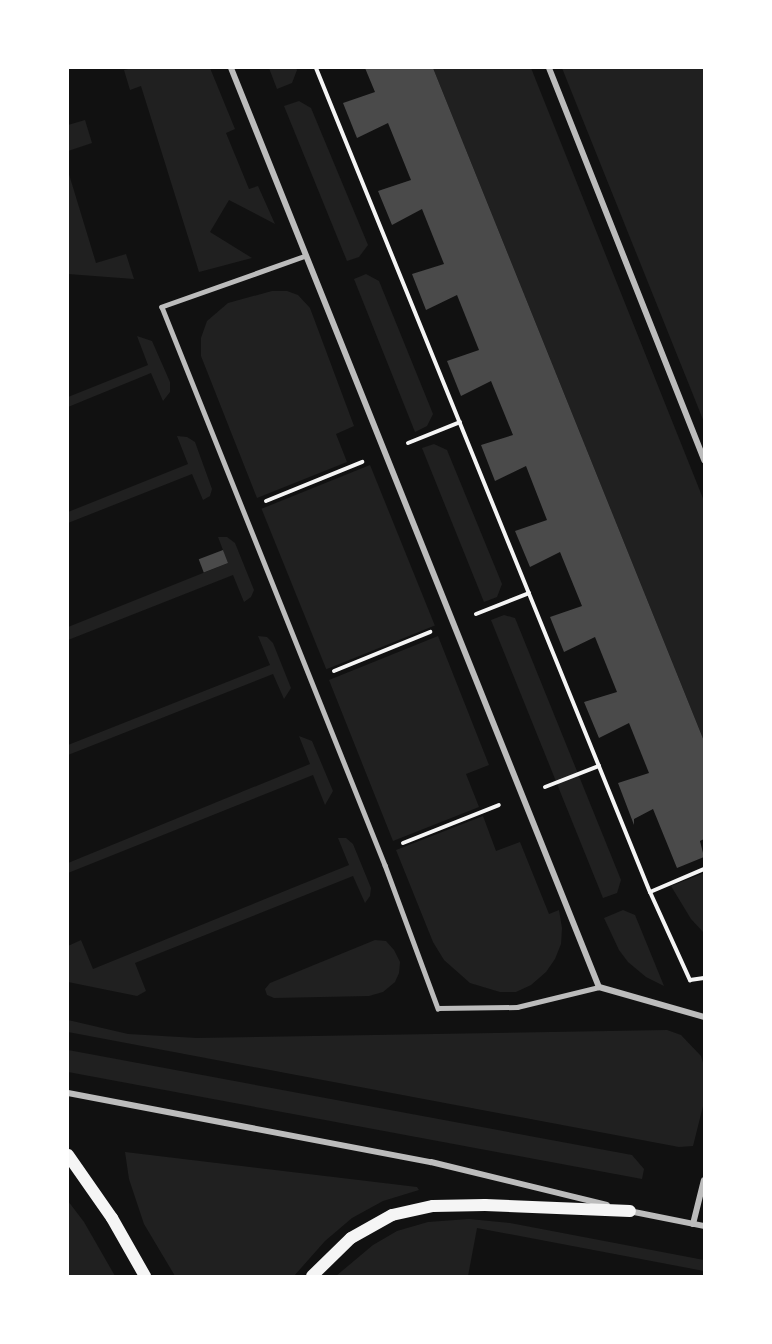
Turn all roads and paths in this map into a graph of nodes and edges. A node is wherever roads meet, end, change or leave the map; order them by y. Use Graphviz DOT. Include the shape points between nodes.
graph roads {
  1 [pos="231,68"];
  2 [pos="316,68"];
  3 [pos="549,68"];
  4 [pos="306,256"];
  5 [pos="460,422"];
  6 [pos="385,452"];
  7 [pos="705,460"];
  8 [pos="243,510"];
  9 [pos="529,593"];
  10 [pos="453,623"];
  11 [pos="311,680"];
  12 [pos="599,766"];
  13 [pos="522,796"];
  14 [pos="380,852"];
  15 [pos="705,869"];
  16 [pos="651,892"];
  17 [pos="705,978"];
  18 [pos="599,987"];
  19 [pos="705,1017"];
  20 [pos="68,1094"];
  21 [pos="68,1155"];
  22 [pos="705,1180"];
  23 [pos="630,1211"];
  24 [pos="693,1224"];
  25 [pos="705,1226"];
  26 [pos="145,1276"];
  27 [pos="312,1276"];
  1 -- 4 [label="street"];
  2 -- 5 [label="path"];
  3 -- 7 [label="street"];
  4 -- 6 [label="street"];
  4 -- 8 [label="lane" via="162,307"];
  5 -- 6 [label="path"];
  5 -- 9 [label="path"];
  6 -- 8 [label="path"];
  6 -- 10 [label="street"];
  8 -- 11 [label="lane"];
  9 -- 10 [label="path"];
  9 -- 12 [label="path"];
  10 -- 11 [label="path"];
  10 -- 13 [label="street"];
  11 -- 14 [label="lane"];
  12 -- 13 [label="path"];
  12 -- 16 [label="path"];
  13 -- 14 [label="path"];
  13 -- 18 [label="street"];
  14 -- 18 [label="lane" via="438,1008 517,1007"];
  15 -- 16 [label="path"];
  16 -- 17 [label="path" via="690,980"];
  18 -- 19 [label="street"];
  20 -- 23 [label="street" via="431,1162"];
  21 -- 26 [label="main road" via="112,1218"];
  22 -- 24 [label="street"];
  23 -- 24 [label="street"];
  23 -- 27 [label="main road" via="433,1206 392,1215 351,1238"];
  24 -- 25 [label="street"];
}
